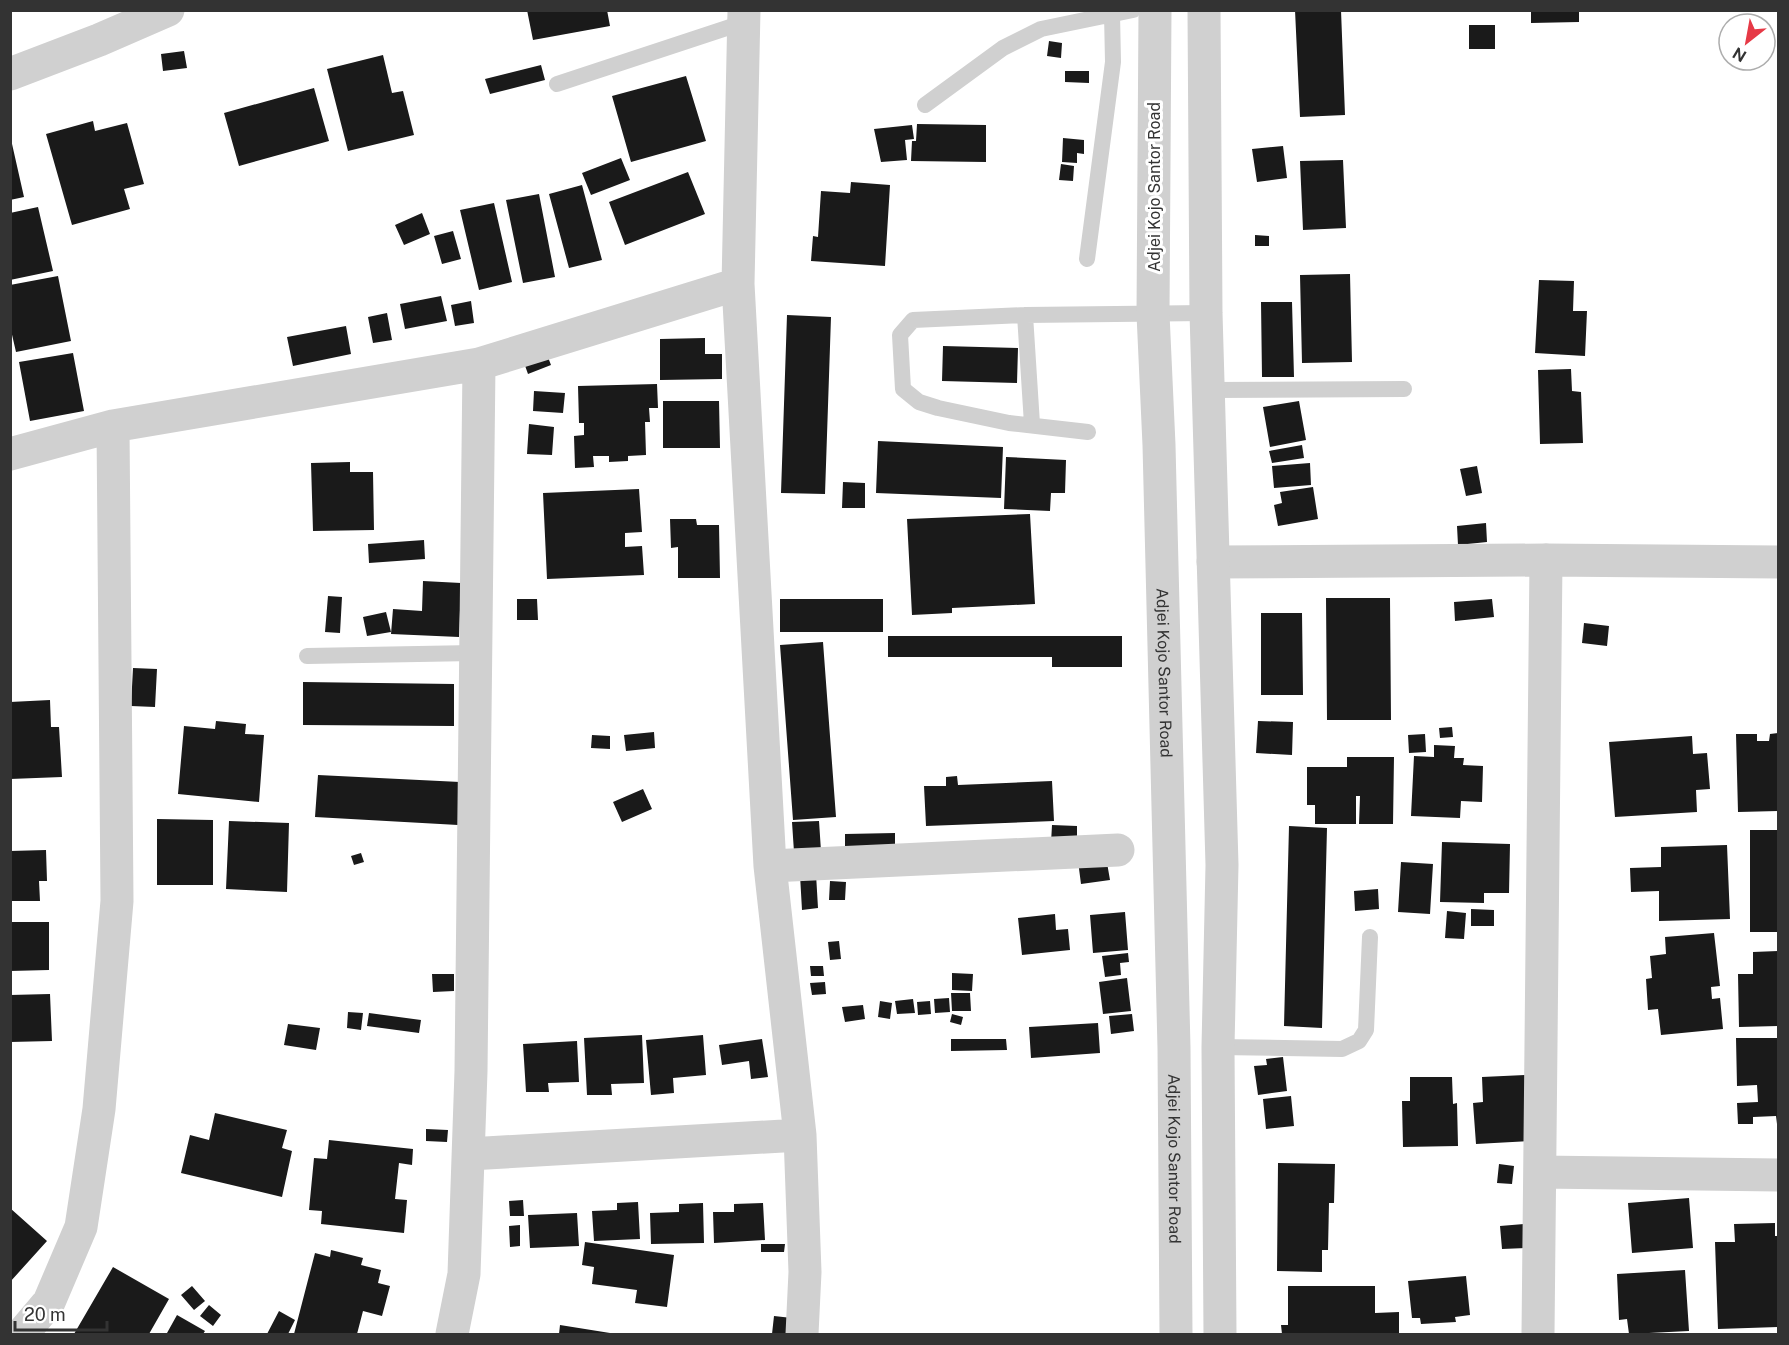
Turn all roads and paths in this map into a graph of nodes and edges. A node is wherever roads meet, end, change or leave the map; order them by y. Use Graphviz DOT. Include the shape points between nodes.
graph roads {
  1 [pos="168,10"];
  2 [pos="1133,10"];
  3 [pos="1155,10"];
  4 [pos="1204,10"];
  5 [pos="1112,14"];
  6 [pos="744,16"];
  7 [pos="10,74"];
  8 [pos="557,84"];
  9 [pos="925,105"];
  10 [pos="1087,259"];
  11 [pos="738,284"];
  12 [pos="1206,313"];
  13 [pos="1153,314"];
  14 [pos="1025,315"];
  15 [pos="479,363"];
  16 [pos="1404,389"];
  17 [pos="1209,390"];
  18 [pos="1032,424"];
  19 [pos="113,426"];
  20 [pos="1088,432"];
  21 [pos="11,452"];
  22 [pos="1546,560"];
  23 [pos="1213,562"];
  24 [pos="1779,562"];
  25 [pos="474,653"];
  26 [pos="307,656"];
  27 [pos="1118,850"];
  28 [pos="770,866"];
  29 [pos="1371,937"];
  30 [pos="1218,1047"];
  31 [pos="800,1135"];
  32 [pos="469,1154"];
  33 [pos="1540,1172"];
  34 [pos="1779,1175"];
  35 [pos="22,1335"];
  36 [pos="452,1335"];
  37 [pos="802,1335"];
  38 [pos="1176,1335"];
  39 [pos="1220,1335"];
  40 [pos="1538,1335"];
  1 -- 7 [label="street"];
  2 -- 5 [label="lane"];
  3 -- 13 [label="street, Adjei Kojo Santor Road"];
  4 -- 12 [label="street"];
  5 -- 9 [label="lane" via="1041,29 1004,48"];
  5 -- 10 [label="lane" via="1113,62"];
  6 -- 8 [label="lane"];
  6 -- 11 [label="street"];
  11 -- 15 [label="street"];
  11 -- 28 [label="street"];
  12 -- 13 [label="lane"];
  12 -- 17 [label="street"];
  13 -- 14 [label="lane"];
  13 -- 38 [label="street, Adjei Kojo Santor Road" via="1174,1048"];
  14 -- 18 [label="lane"];
  14 -- 18 [label="lane" via="913,320 900,336 900,364 903,389 919,402 1009,423"];
  15 -- 19 [label="street"];
  15 -- 25 [label="street"];
  16 -- 17 [label="lane"];
  17 -- 23 [label="street"];
  18 -- 20 [label="lane"];
  19 -- 21 [label="street"];
  19 -- 35 [label="street" via="117,901 99,1108 81,1227 50,1302"];
  22 -- 23 [label="street"];
  22 -- 24 [label="street"];
  22 -- 33 [label="street"];
  23 -- 30 [label="street" via="1222,864"];
  25 -- 26 [label="lane"];
  25 -- 32 [label="street"];
  27 -- 28 [label="street"];
  28 -- 31 [label="street"];
  29 -- 30 [label="lane" via="1366,1030 1359,1041 1342,1048"];
  30 -- 39 [label="street"];
  31 -- 32 [label="street"];
  31 -- 37 [label="street" via="805,1272"];
  32 -- 36 [label="street" via="464,1274"];
  33 -- 34 [label="street"];
  33 -- 40 [label="street"];
}
